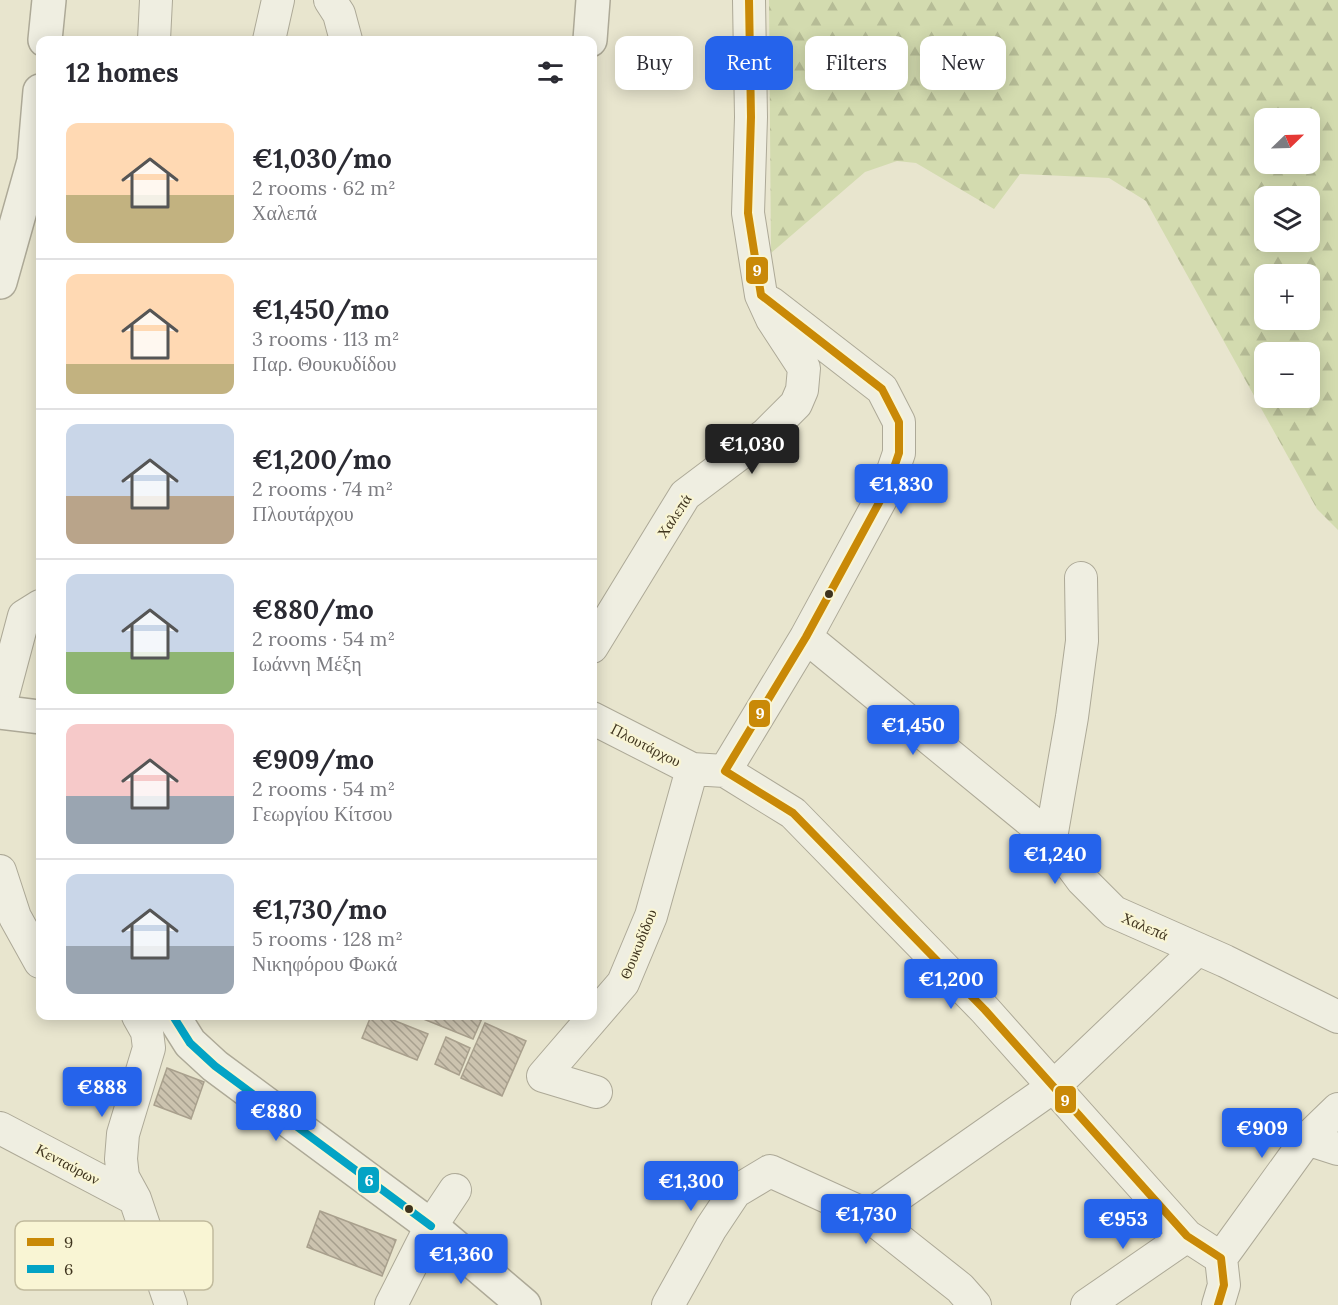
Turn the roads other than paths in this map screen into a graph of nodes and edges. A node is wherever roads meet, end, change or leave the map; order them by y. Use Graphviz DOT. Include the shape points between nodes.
graph roads {
  1 [pos="49,0"];
  2 [pos="156,0"];
  3 [pos="278,0"];
  4 [pos="330,0"];
  5 [pos="593,0"];
  6 [pos="749,0"];
  7 [pos="45,36"];
  8 [pos="154,36"];
  9 [pos="270,36"];
  10 [pos="345,36"];
  11 [pos="590,36"];
  12 [pos="36,165"];
  13 [pos="0,282"];
  14 [pos="761,295"];
  15 [pos="1081,578"];
  16 [pos="32,611"];
  17 [pos="806,637"];
  18 [pos="597,639"];
  19 [pos="0,706"];
  20 [pos="0,712"];
  21 [pos="36,716"];
  22 [pos="597,721"];
  23 [pos="692,769"];
  24 [pos="725,771"];
  25 [pos="1051,838"];
  26 [pos="0,871"];
  27 [pos="1198,949"];
  28 [pos="36,955"];
  29 [pos="597,1013"];
  30 [pos="1338,1017"];
  31 [pos="140,1020"];
  32 [pos="176,1020"];
  33 [pos="591,1020"];
  34 [pos="1053,1087"];
  35 [pos="596,1092"];
  36 [pos="1338,1108"];
  37 [pos="0,1128"];
  38 [pos="1307,1139"];
  39 [pos="1338,1149"];
  40 [pos="455,1190"];
  41 [pos="135,1199"];
  42 [pos="869,1216"];
  43 [pos="142,1221"];
  44 [pos="431,1226"];
  45 [pos="1187,1236"];
  46 [pos="1221,1258"];
  47 [pos="166,1290"];
  48 [pos="171,1305"];
  49 [pos="391,1305"];
  50 [pos="524,1305"];
  51 [pos="668,1305"];
  52 [pos="975,1305"];
  53 [pos="1087,1305"];
  54 [pos="1218,1305"];
  1 -- 7 [label="street"];
  2 -- 8 [label="street"];
  3 -- 9 [label="street"];
  4 -- 10 [label="street"];
  5 -- 11 [label="street"];
  6 -- 14 [label="street, Χαλεπά" via="748,213"];
  12 -- 13 [label="street"];
  14 -- 17 [label="street" via="882,389 899,422 899,453 887,488"];
  14 -- 18 [label="street, Χαλεπά" via="772,320 804,368 796,404 766,434 685,495"];
  15 -- 25 [label="street" via="1082,641"];
  16 -- 19 [label="street"];
  17 -- 24 [label="street"];
  17 -- 25 [label="street, Χαλεπά"];
  20 -- 21 [label="street"];
  22 -- 23 [label="street, Πλουτάρχου"];
  23 -- 24 [label="street, Πλουτάρχου"];
  23 -- 29 [label="street, Θουκυδίδου" via="651,916 623,983"];
  24 -- 34 [label="street, Πλουτάρχου" via="793,813 985,1010"];
  25 -- 27 [label="street, Χαλεπά" via="1082,880 1114,912"];
  26 -- 28 [label="street" via="15,917"];
  27 -- 30 [label="street, Χαλεπά"];
  27 -- 34 [label="street"];
  31 -- 41 [label="street" via="149,1048 123,1134 121,1159 123,1177"];
  32 -- 44 [label="street" via="190,1043 216,1066"];
  33 -- 35 [label="street, Θουκυδίδου" via="543,1076"];
  34 -- 42 [label="street"];
  34 -- 45 [label="street, Πλουτάρχου"];
  36 -- 38 [label="street"];
  37 -- 41 [label="street, Κενταύρων"];
  38 -- 39 [label="street"];
  38 -- 46 [label="street"];
  40 -- 44 [label="street"];
  41 -- 43 [label="street"];
  42 -- 51 [label="street" via="770,1171 735,1192"];
  42 -- 52 [label="street" via="960,1288"];
  44 -- 49 [label="street"];
  44 -- 50 [label="street"];
  45 -- 46 [label="street, Πλουτάρχου"];
  45 -- 53 [label="street"];
  46 -- 54 [label="street" via="1224,1285"];
  47 -- 48 [label="street"];
}
